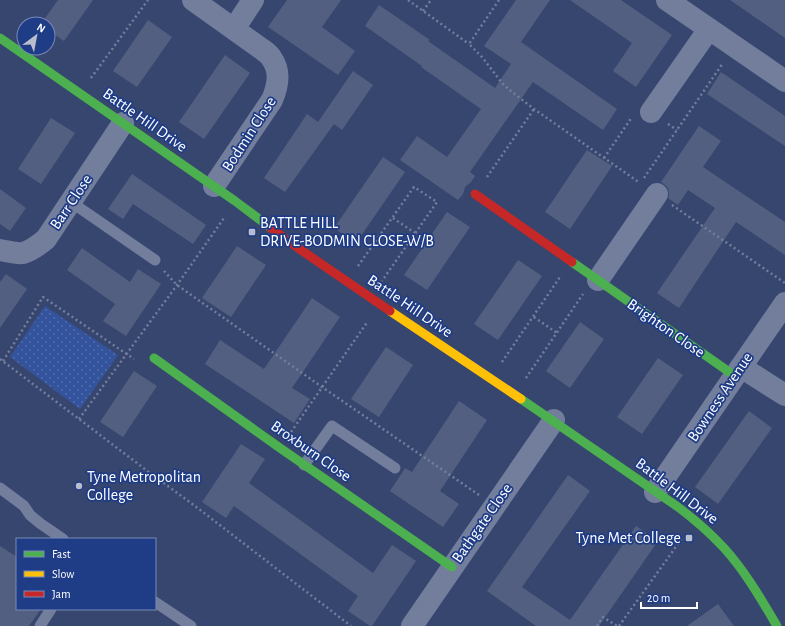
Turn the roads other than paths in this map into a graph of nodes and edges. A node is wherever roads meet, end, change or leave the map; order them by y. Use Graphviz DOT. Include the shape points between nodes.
graph roads {
  1 [pos="193,0"];
  2 [pos="253,0"];
  3 [pos="667,0"];
  4 [pos="234,29"];
  5 [pos="709,29"];
  6 [pos="0,38"];
  7 [pos="785,81"];
  8 [pos="651,112"];
  9 [pos="123,123"];
  10 [pos="214,186"];
  11 [pos="649,189"];
  12 [pos="476,194"];
  13 [pos="71,202"];
  14 [pos="0,250"];
  15 [pos="155,260"];
  16 [pos="591,286"];
  17 [pos="785,303"];
  18 [pos="154,358"];
  19 [pos="738,371"];
  20 [pos="785,395"];
  21 [pos="554,420"];
  22 [pos="304,464"];
  23 [pos="395,468"];
  24 [pos="0,488"];
  25 [pos="656,492"];
  26 [pos="62,538"];
  27 [pos="452,567"];
  28 [pos="156,603"];
  29 [pos="50,610"];
  30 [pos="40,626"];
  31 [pos="191,626"];
  32 [pos="412,626"];
  33 [pos="777,626"];
  1 -- 4 [label="street, Bodmin Close"];
  2 -- 4 [label="street"];
  3 -- 5 [label="street"];
  4 -- 10 [label="street, Bodmin Close" via="272,58 278,79 272,100"];
  5 -- 7 [label="street"];
  5 -- 8 [label="street"];
  6 -- 9 [label="street, Battle Hill Drive"];
  9 -- 10 [label="street, Battle Hill Drive"];
  9 -- 13 [label="street, Barr Close"];
  10 -- 21 [label="street, Battle Hill Drive" via="298,248"];
  11 -- 16 [label="street"];
  12 -- 16 [label="street, Brighton Close"];
  13 -- 14 [label="street, Barr Close" via="46,239 36,246 23,253"];
  13 -- 15 [label="lane"];
  16 -- 19 [label="street, Brighton Close"];
  17 -- 19 [label="street, Bowness Avenue"];
  18 -- 22 [label="street, Broxburn Close"];
  19 -- 20 [label="street"];
  19 -- 25 [label="street, Bowness Avenue"];
  21 -- 25 [label="street, Battle Hill Drive"];
  21 -- 27 [label="street, Bathgate Close"];
  22 -- 23 [label="lane" via="332,426"];
  22 -- 27 [label="street, Broxburn Close"];
  24 -- 26 [label="lane" via="24,506 41,524"];
  25 -- 33 [label="street, Battle Hill Drive" via="695,520 725,549 759,595"];
  27 -- 32 [label="street, Bathgate Close"];
  28 -- 31 [label="lane"];
  29 -- 30 [label="lane"];
}
